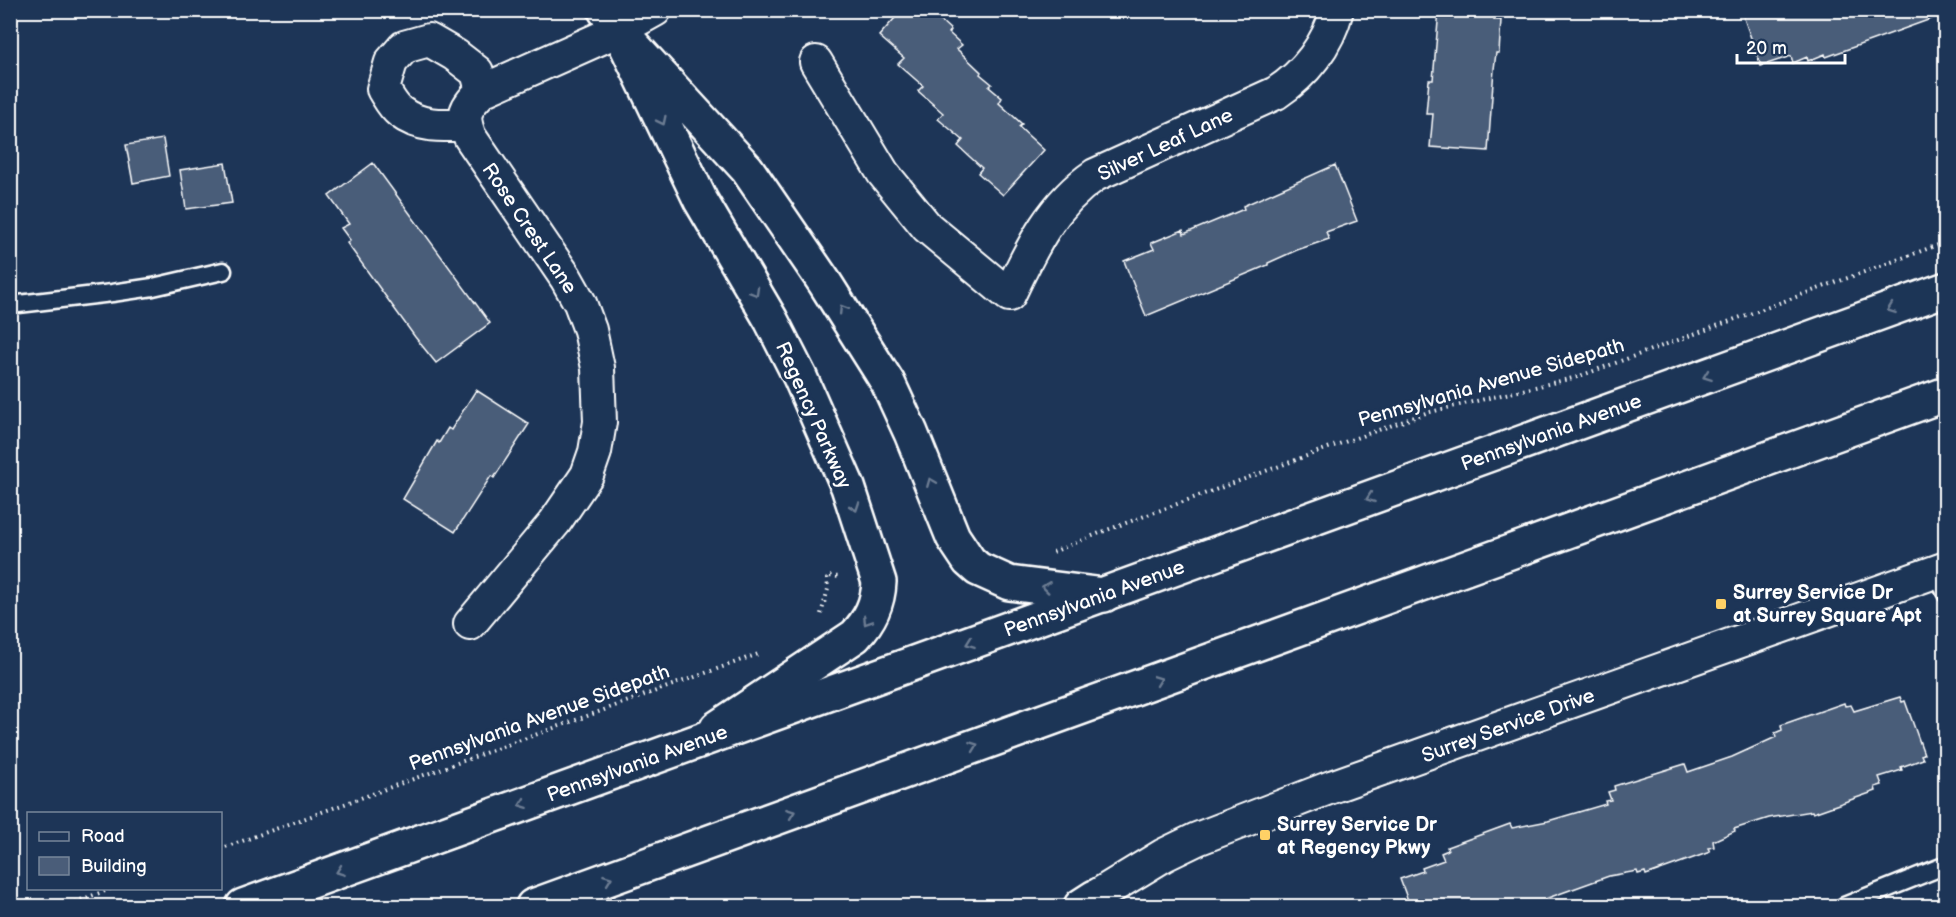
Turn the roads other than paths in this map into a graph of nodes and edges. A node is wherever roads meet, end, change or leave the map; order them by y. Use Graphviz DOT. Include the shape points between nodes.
graph roads {
  1 [pos="655,10"];
  2 [pos="1337,10"];
  3 [pos="612,20"];
  4 [pos="816,62"];
  5 [pos="482,91"];
  6 [pos="465,124"];
  7 [pos="223,271"];
  8 [pos="1946,289"];
  9 [pos="10,305"];
  10 [pos="1946,394"];
  11 [pos="1943,578"];
  12 [pos="1104,595"];
  13 [pos="470,624"];
  14 [pos="696,741"];
  15 [pos="1946,865"];
  16 [pos="1092,903"];
  17 [pos="1850,905"];
  18 [pos="243,906"];
  19 [pos="533,906"];
  1 -- 3 [label="street"];
  2 -- 4 [label="street, Silver Leaf Lane" via="1324,44 1291,83 1081,184 1034,242 1009,295 927,227 883,173"];
  3 -- 5 [label="street"];
  12 -- 3 [label="main road, one-way" via="1009,583 969,561 953,537 888,383 825,283 747,169"];
  3 -- 14 [label="main road, Regency Parkway, one-way" via="701,201 800,377 848,487 879,582 874,609 855,636"];
  5 -- 6 [label="street" via="470,103"];
  5 -- 6 [label="street" via="477,72 429,40 404,47 391,62 383,89 399,112 438,126"];
  6 -- 13 [label="street, Rose Crest Lane" via="481,155 580,303 598,368 600,422 587,475 555,522"];
  7 -- 9 [label="lane" via="122,292"];
  8 -- 12 [label="main road, Pennsylvania Avenue, one-way"];
  19 -- 10 [label="main road, one-way"];
  11 -- 16 [label="street, Surrey Service Drive" via="1334,786 1197,839 1164,855"];
  12 -- 14 [label="main road, Pennsylvania Avenue, one-way"];
  14 -- 18 [label="main road, Pennsylvania Avenue, one-way"];
  15 -- 17 [label="lane"];
}
